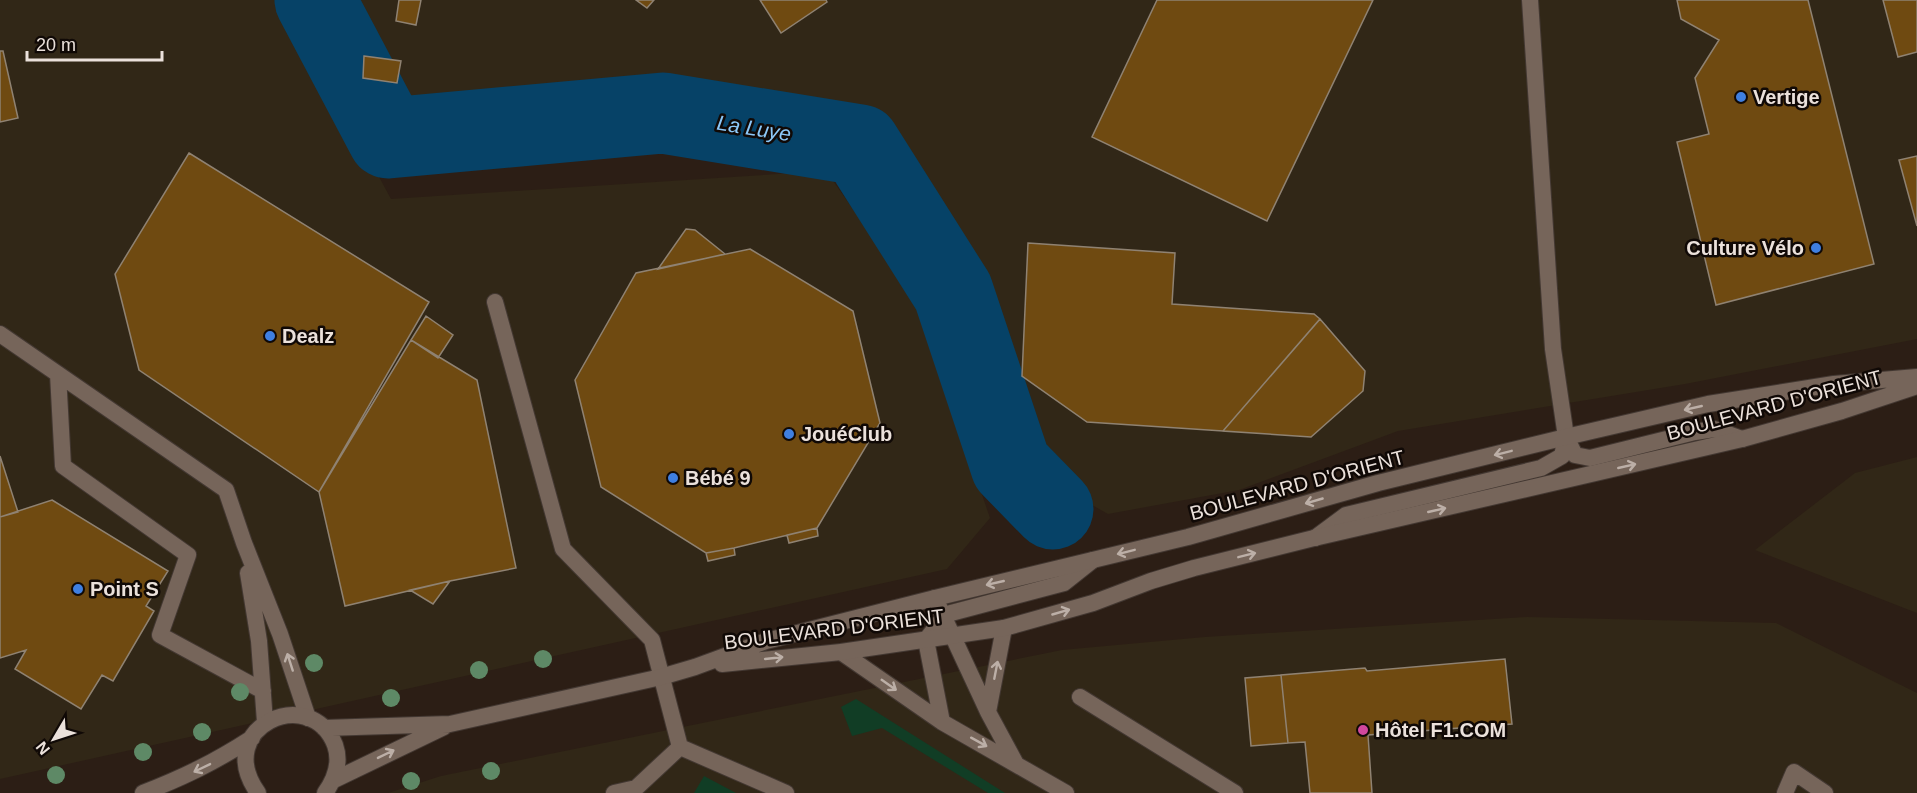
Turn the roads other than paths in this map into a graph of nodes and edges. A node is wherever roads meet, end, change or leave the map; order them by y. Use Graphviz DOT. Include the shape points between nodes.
graph roads {
  1 [pos="1530,0"];
  2 [pos="495,302"];
  3 [pos="0,334"];
  4 [pos="58,374"];
  5 [pos="1917,377"];
  6 [pos="1917,386"];
  7 [pos="1566,437"];
  8 [pos="1742,439"];
  9 [pos="1314,538"];
  10 [pos="244,543"];
  11 [pos="1093,560"];
  12 [pos="935,598"];
  13 [pos="944,617"];
  14 [pos="1004,628"];
  15 [pos="952,635"];
  16 [pos="926,639"];
  17 [pos="841,652"];
  18 [pos="695,667"];
  19 [pos="661,677"];
  20 [pos="263,691"];
  21 [pos="1080,697"];
  22 [pos="988,712"];
  23 [pos="308,718"];
  24 [pos="265,722"];
  25 [pos="942,722"];
  26 [pos="450,724"];
  27 [pos="324,728"];
  28 [pos="252,738"];
  29 [pos="680,747"];
  30 [pos="1015,763"];
  31 [pos="329,786"];
  32 [pos="639,791"];
  33 [pos="143,793"];
  34 [pos="258,793"];
  35 [pos="614,793"];
  36 [pos="786,793"];
  37 [pos="1066,793"];
  38 [pos="1235,793"];
  39 [pos="1785,793"];
  40 [pos="1825,793"];
  1 -- 7 [label="street" via="1553,349"];
  2 -- 19 [label="street" via="563,549 652,640"];
  3 -- 4 [label="street"];
  4 -- 10 [label="street" via="226,490"];
  4 -- 20 [label="street" via="63,466 188,555 160,635"];
  5 -- 7 [label="street, BOULEVARD D'ORIENT, one-way" via="1834,384 1708,404"];
  6 -- 8 [label="street, BOULEVARD D'ORIENT"];
  7 -- 8 [label="street" via="1575,455 1590,458 1714,429"];
  7 -- 9 [label="street" via="1562,456 1541,468 1346,514"];
  7 -- 11 [label="street, BOULEVARD D'ORIENT, one-way"];
  9 -- 8 [label="street, BOULEVARD D'ORIENT, one-way"];
  14 -- 9 [label="street, BOULEVARD D'ORIENT, one-way" via="1194,568"];
  10 -- 20 [label="street"];
  23 -- 10 [label="street, one-way"];
  11 -- 12 [label="street, BOULEVARD D'ORIENT, one-way"];
  11 -- 13 [label="street" via="1064,583"];
  12 -- 13 [label="street"];
  12 -- 18 [label="street, BOULEVARD D'ORIENT" via="766,641"];
  13 -- 15 [label="street"];
  13 -- 16 [label="street"];
  14 -- 15 [label="street, BOULEVARD D'ORIENT"];
  22 -- 14 [label="street, one-way"];
  15 -- 16 [label="street, BOULEVARD D'ORIENT"];
  15 -- 22 [label="street"];
  16 -- 17 [label="street, BOULEVARD D'ORIENT"];
  16 -- 25 [label="street"];
  18 -- 17 [label="street, BOULEVARD D'ORIENT, one-way"];
  17 -- 25 [label="street, one-way"];
  18 -- 19 [label="street, BOULEVARD D'ORIENT"];
  19 -- 26 [label="street, BOULEVARD D'ORIENT"];
  19 -- 29 [label="street"];
  20 -- 24 [label="street"];
  21 -- 38 [label="street"];
  22 -- 30 [label="street"];
  23 -- 24 [label="street" via="286,715"];
  23 -- 27 [label="street"];
  24 -- 28 [label="street"];
  25 -- 30 [label="street, one-way"];
  26 -- 27 [label="street, BOULEVARD D'ORIENT"];
  31 -- 26 [label="street, BOULEVARD D'ORIENT, one-way"];
  27 -- 31 [label="street" via="337,752 337,766"];
  28 -- 33 [label="street, one-way" via="218,760"];
  28 -- 34 [label="street" via="245,760"];
  29 -- 32 [label="street"];
  29 -- 36 [label="street"];
  30 -- 37 [label="street"];
  32 -- 35 [label="street"];
  39 -- 40 [label="street" via="1794,771"];
}
